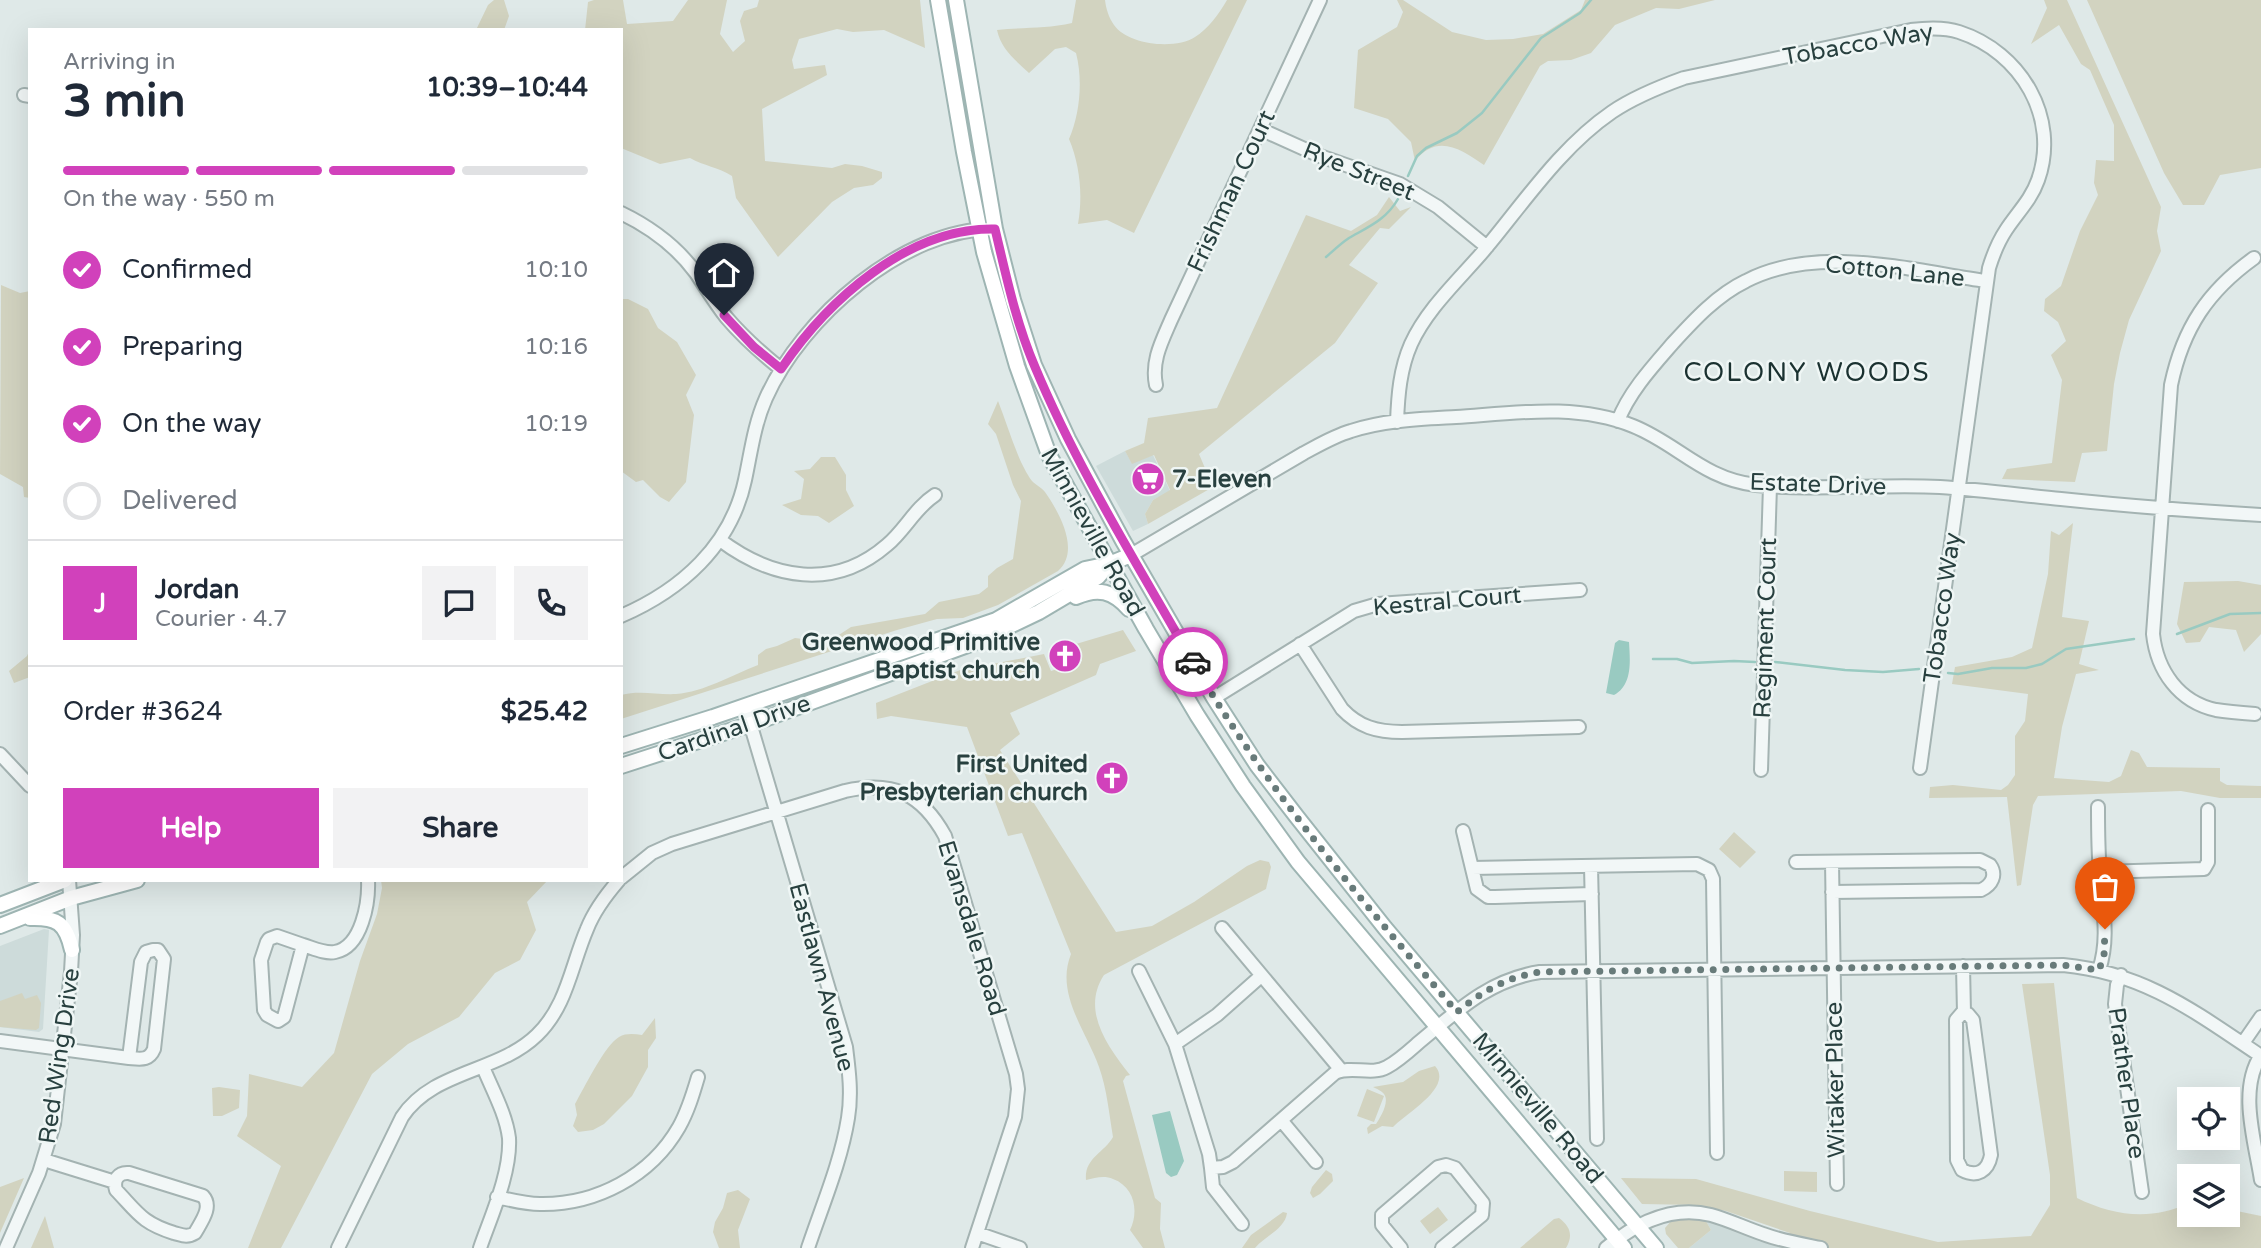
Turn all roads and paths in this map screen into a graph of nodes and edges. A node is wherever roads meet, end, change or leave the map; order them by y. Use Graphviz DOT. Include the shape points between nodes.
graph roads {
  1 [pos="938,0"];
  2 [pos="956,0"];
  3 [pos="1320,0"];
  4 [pos="1260,129"];
  5 [pos="623,213"];
  6 [pos="979,229"];
  7 [pos="995,229"];
  8 [pos="1487,247"];
  9 [pos="2255,257"];
  10 [pos="1986,281"];
  11 [pos="781,369"];
  12 [pos="1156,385"];
  13 [pos="1618,421"];
  14 [pos="1397,422"];
  15 [pos="1770,486"];
  16 [pos="1959,488"];
  17 [pos="935,495"];
  18 [pos="2162,508"];
  19 [pos="2261,516"];
  20 [pos="720,540"];
  21 [pos="1132,555"];
  22 [pos="1109,564"];
  23 [pos="1580,590"];
  24 [pos="1039,612"];
  25 [pos="623,615"];
  26 [pos="1146,629"];
  27 [pos="1300,644"];
  28 [pos="1214,698"];
  29 [pos="746,706"];
  30 [pos="2255,714"];
  31 [pos="751,724"];
  32 [pos="1579,727"];
  33 [pos="623,745"];
  34 [pos="0,754"];
  35 [pos="623,765"];
  36 [pos="1920,768"];
  37 [pos="1761,770"];
  38 [pos="28,784"];
  39 [pos="2098,807"];
  40 [pos="2208,810"];
  41 [pos="776,811"];
  42 [pos="1463,831"];
  43 [pos="1796,862"];
  44 [pos="1832,862"];
  45 [pos="1591,866"];
  46 [pos="1472,868"];
  47 [pos="2099,872"];
  48 [pos="623,877"];
  49 [pos="62,882"];
  50 [pos="67,882"];
  51 [pos="130,882"];
  52 [pos="368,882"];
  53 [pos="618,882"];
  54 [pos="1832,892"];
  55 [pos="1592,894"];
  56 [pos="71,898"];
  57 [pos="0,905"];
  58 [pos="21,918"];
  59 [pos="0,926"];
  60 [pos="1222,928"];
  61 [pos="303,944"];
  62 [pos="72,950"];
  63 [pos="1963,966"];
  64 [pos="1834,968"];
  65 [pos="1713,969"];
  66 [pos="2099,970"];
  67 [pos="1139,971"];
  68 [pos="1594,971"];
  69 [pos="2121,975"];
  70 [pos="1261,976"];
  71 [pos="1457,1012"];
  72 [pos="1964,1013"];
  73 [pos="2261,1017"];
  74 [pos="1437,1028"];
  75 [pos="0,1041"];
  76 [pos="1175,1044"];
  77 [pos="2243,1044"];
  78 [pos="63,1049"];
  79 [pos="2261,1056"];
  80 [pos="129,1058"];
  81 [pos="483,1067"];
  82 [pos="1341,1070"];
  83 [pos="698,1077"];
  84 [pos="1281,1120"];
  85 [pos="1597,1139"];
  86 [pos="1717,1153"];
  87 [pos="44,1160"];
  88 [pos="1316,1162"];
  89 [pos="1211,1168"];
  90 [pos="2261,1180"];
  91 [pos="115,1182"];
  92 [pos="1837,1184"];
  93 [pos="2141,1192"];
  94 [pos="497,1197"];
  95 [pos="1242,1224"];
  96 [pos="1638,1226"];
  97 [pos="977,1233"];
  98 [pos="1616,1245"];
  99 [pos="6,1248"];
  100 [pos="338,1248"];
  101 [pos="480,1248"];
  102 [pos="808,1248"];
  103 [pos="972,1248"];
  104 [pos="1020,1248"];
  105 [pos="1401,1248"];
  106 [pos="1442,1248"];
  107 [pos="1656,1248"];
  108 [pos="1821,1248"];
  1 -- 6 [label="main road, Minnieville Road"];
  2 -- 7 [label="main road, Minnieville Road"];
  3 -- 4 [label="street, Frishman Court"];
  4 -- 8 [label="street, Rye Street" via="1400,184 1438,207"];
  4 -- 12 [label="street, Frishman Court" via="1161,344 1154,367"];
  5 -- 11 [label="street" via="674,248 724,315"];
  6 -- 7 [label="street"];
  6 -- 11 [label="street" via="914,248 869,275 826,315"];
  6 -- 22 [label="main road, Minnieville Road" via="1038,429"];
  7 -- 21 [label="main road, Minnieville Road" via="1034,365 1068,439"];
  8 -- 10 [label="street, Tobacco Way" via="1569,150 1613,111 1652,90 1698,75 1912,30 1945,29 1981,42 2013,65 2032,92 2043,122 2044,154 2037,182 1999,241"];
  8 -- 14 [label="street, Tobacco Way" via="1431,312 1412,343 1401,378"];
  9 -- 18 [label="street" via="2205,303 2178,355 2171,384"];
  10 -- 13 [label="street, Cotton Lane" via="1853,262 1805,263 1762,274 1727,293 1688,326 1623,407"];
  10 -- 16 [label="street, Tobacco Way"];
  11 -- 20 [label="street" via="758,418 740,499"];
  13 -- 14 [label="street, Estate Drive" via="1545,411"];
  13 -- 15 [label="street, Estate Drive" via="1654,436 1721,477"];
  14 -- 21 [label="street, Estate Drive" via="1329,439"];
  15 -- 16 [label="street, Estate Drive"];
  15 -- 37 [label="street, Regiment Court"];
  16 -- 18 [label="street, Estate Drive"];
  16 -- 36 [label="street, Tobacco Way"];
  17 -- 20 [label="street" via="873,556 825,573 773,570"];
  18 -- 19 [label="street, Estate Drive"];
  18 -- 30 [label="street" via="2153,634 2158,661 2171,682 2192,700 2218,710"];
  20 -- 25 [label="street" via="682,580"];
  21 -- 22 [label="main road, Cardinal Drive"];
  21 -- 28 [label="main road, Minnieville Road"];
  22 -- 24 [label="main road, Cardinal Drive" via="1098,577"];
  22 -- 26 [label="main road, Minnieville Road"];
  22 -- 29 [label="main road, Cardinal Drive" via="1085,569 996,620"];
  23 -- 27 [label="street, Kestral Court" via="1378,604 1354,611"];
  24 -- 26 [label="main road" via="1084,594 1105,592 1118,598"];
  24 -- 31 [label="main road, Cardinal Drive" via="976,642"];
  26 -- 74 [label="main road, Minnieville Road" via="1223,756 1291,853"];
  27 -- 28 [label="street, Kestral Court"];
  27 -- 32 [label="street" via="1342,709 1367,728 1402,732"];
  28 -- 71 [label="main road, Minnieville Road" via="1297,817"];
  29 -- 31 [label="street, Eastlawn Avenue"];
  29 -- 33 [label="main road, Cardinal Drive"];
  31 -- 35 [label="main road, Cardinal Drive"];
  31 -- 41 [label="street, Eastlawn Avenue"];
  34 -- 38 [label="street"];
  39 -- 47 [label="street"];
  40 -- 47 [label="street" via="2208,862 2204,869"];
  41 -- 48 [label="street, Evansdale Road" via="671,844"];
  41 -- 97 [label="street, Evansdale Road" via="852,789 883,788 914,797 945,836 1018,1089 1015,1117"];
  41 -- 102 [label="street, Eastlawn Avenue" via="850,1072 843,1140"];
  42 -- 46 [label="street"];
  43 -- 44 [label="street"];
  44 -- 54 [label="street, Witaker Place"];
  44 -- 54 [label="street" via="1980,859 1990,864 1993,874 1991,883 1981,890"];
  45 -- 46 [label="street"];
  45 -- 55 [label="street"];
  45 -- 65 [label="street" via="1705,866 1713,879"];
  46 -- 55 [label="street" via="1477,889 1488,897"];
  47 -- 66 [label="street" via="2106,941"];
  49 -- 57 [label="main road"];
  50 -- 56 [label="street, Red Wing Drive"];
  51 -- 56 [label="main road"];
  52 -- 61 [label="street" via="365,907 351,943 332,952"];
  53 -- 81 [label="street, Evansdale Road" via="588,925 565,994 549,1021 513,1053"];
  54 -- 64 [label="street, Witaker Place"];
  55 -- 68 [label="street"];
  56 -- 58 [label="main road"];
  56 -- 62 [label="street, Red Wing Drive"];
  58 -- 59 [label="main road"];
  58 -- 62 [label="main road" via="56,920 66,931"];
  60 -- 70 [label="street"];
  61 -- 61 [label="street" via="284,1017 272,1020 264,1010 261,967 267,942 276,936"];
  62 -- 78 [label="street, Red Wing Drive"];
  63 -- 64 [label="street"];
  63 -- 66 [label="street" via="2063,965"];
  63 -- 72 [label="street"];
  64 -- 65 [label="street"];
  64 -- 92 [label="street, Witaker Place"];
  65 -- 68 [label="street"];
  65 -- 86 [label="street"];
  66 -- 69 [label="street"];
  67 -- 76 [label="street"];
  68 -- 71 [label="street" via="1515,976"];
  68 -- 85 [label="street"];
  69 -- 77 [label="street" via="2173,998"];
  69 -- 93 [label="street, Prather Place" via="2115,1004"];
  70 -- 76 [label="street"];
  70 -- 82 [label="street"];
  71 -- 74 [label="street"];
  71 -- 96 [label="main road, Minnieville Road"];
  72 -- 72 [label="street" via="1973,1020 1991,1155 1986,1168 1975,1174 1962,1170 1957,1160 1956,1020"];
  73 -- 77 [label="street"];
  74 -- 82 [label="street" via="1383,1069"];
  74 -- 98 [label="main road, Minnieville Road"];
  75 -- 78 [label="street"];
  76 -- 89 [label="street"];
  77 -- 79 [label="street"];
  78 -- 80 [label="street"];
  78 -- 87 [label="street, Red Wing Drive" via="54,1124"];
  79 -- 90 [label="street" via="2251,1074 2249,1095"];
  80 -- 80 [label="street" via="143,1060 154,1049 164,959 158,950 146,953 141,962"];
  81 -- 94 [label="street" via="509,1138 507,1167"];
  81 -- 100 [label="street, Evansdale Road" via="429,1089 409,1106"];
  82 -- 84 [label="street"];
  83 -- 94 [label="street" via="688,1109 670,1141 633,1177 599,1194 565,1202 538,1204"];
  84 -- 88 [label="street"];
  84 -- 89 [label="street" via="1233,1162"];
  87 -- 91 [label="street"];
  87 -- 99 [label="street, Red Wing Drive"];
  89 -- 95 [label="street" via="1213,1186"];
  91 -- 91 [label="street" via="129,1173 203,1196 208,1206 195,1233 187,1236 147,1223 116,1190"];
  94 -- 101 [label="street"];
  96 -- 98 [label="street"];
  96 -- 107 [label="main road, Minnieville Road"];
  96 -- 108 [label="street" via="1665,1215 1695,1212"];
  97 -- 103 [label="street, Evansdale Road"];
  97 -- 104 [label="street"];
  105 -- 106 [label="street" via="1383,1227 1382,1215 1437,1167 1446,1165 1455,1168 1484,1208 1482,1215"];
}
